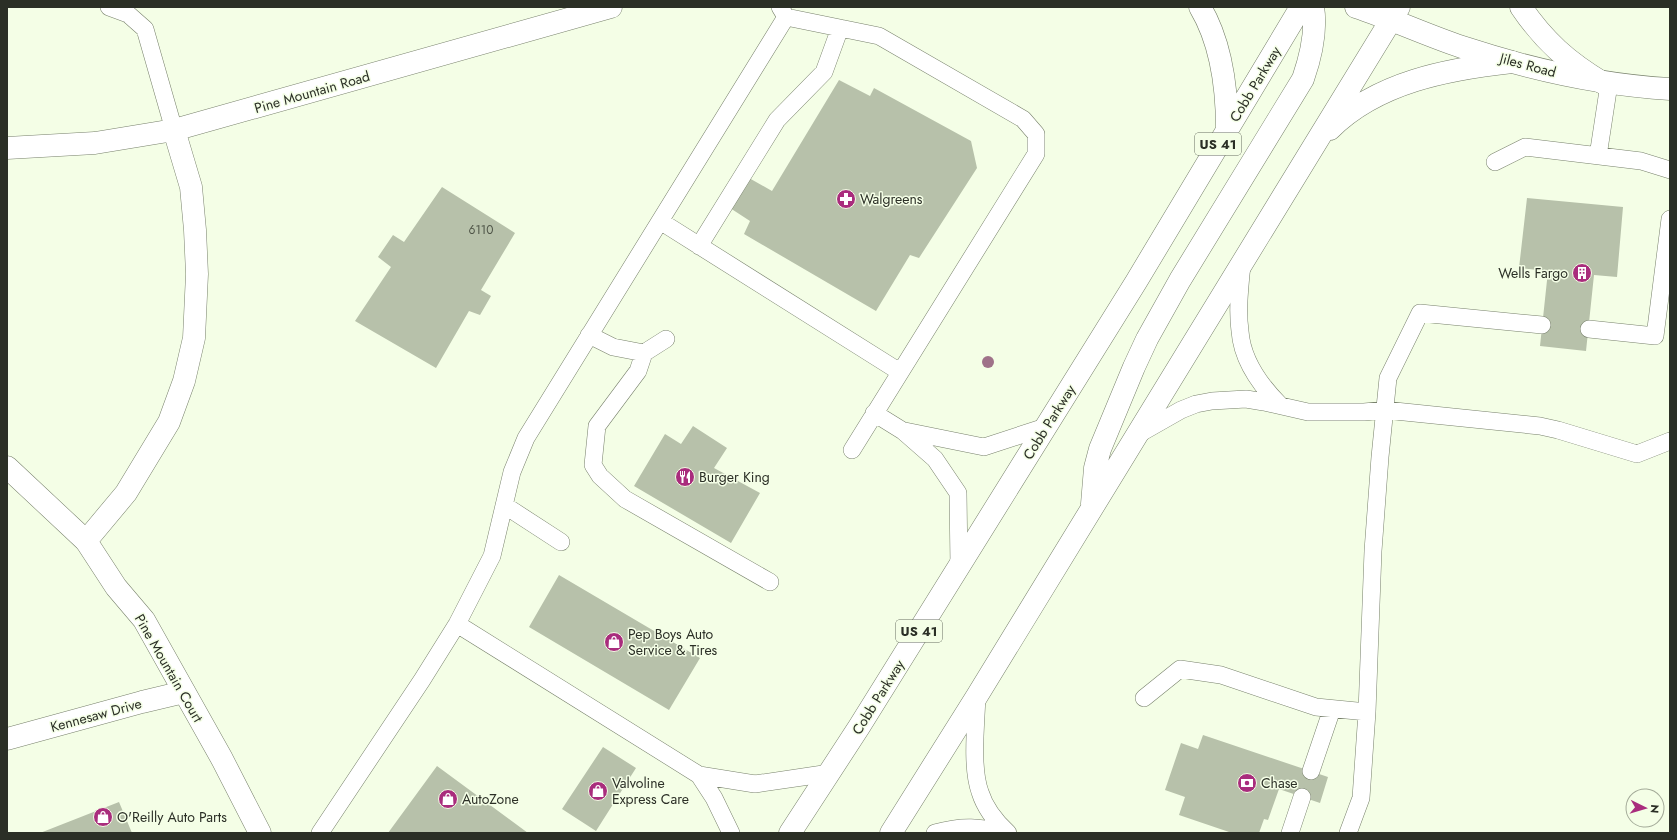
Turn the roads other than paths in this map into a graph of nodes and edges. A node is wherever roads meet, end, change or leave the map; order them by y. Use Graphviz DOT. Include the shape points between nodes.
graph roads {
  1 [pos="109,7"];
  2 [pos="611,7"];
  3 [pos="1200,7"];
  4 [pos="1301,7"];
  5 [pos="1313,7"];
  6 [pos="1356,7"];
  7 [pos="1521,7"];
  8 [pos="1392,11"];
  9 [pos="784,12"];
  10 [pos="840,28"];
  11 [pos="1512,62"];
  12 [pos="1606,83"];
  13 [pos="1670,89"];
  14 [pos="174,130"];
  15 [pos="1227,130"];
  16 [pos="1313,147"];
  17 [pos="7,148"];
  18 [pos="1598,156"];
  19 [pos="1495,162"];
  20 [pos="1670,170"];
  21 [pos="1670,219"];
  22 [pos="660,221"];
  23 [pos="699,246"];
  24 [pos="1242,264"];
  25 [pos="1542,325"];
  26 [pos="1589,329"];
  27 [pos="589,335"];
  28 [pos="666,339"];
  29 [pos="644,353"];
  30 [pos="900,372"];
  31 [pos="1280,405"];
  32 [pos="1385,410"];
  33 [pos="874,414"];
  34 [pos="1045,427"];
  35 [pos="903,431"];
  36 [pos="1137,435"];
  37 [pos="1670,441"];
  38 [pos="852,450"];
  39 [pos="7,467"];
  40 [pos="504,505"];
  41 [pos="1092,509"];
  42 [pos="86,541"];
  43 [pos="561,542"];
  44 [pos="959,566"];
  45 [pos="770,582"];
  46 [pos="457,624"];
  47 [pos="184,692"];
  48 [pos="977,696"];
  49 [pos="1144,698"];
  50 [pos="1332,709"];
  51 [pos="1367,712"];
  52 [pos="7,739"];
  53 [pos="1311,771"];
  54 [pos="830,773"];
  55 [pos="699,775"];
  56 [pos="1302,797"];
  57 [pos="260,833"];
  58 [pos="320,833"];
  59 [pos="731,833"];
  60 [pos="790,833"];
  61 [pos="891,833"];
  62 [pos="935,833"];
  63 [pos="1007,833"];
  64 [pos="1290,833"];
  65 [pos="1348,833"];
  1 -- 14 [label="lane" via="128,14 145,29"];
  2 -- 14 [label="main road, Pine Mountain Road"];
  3 -- 15 [label="main road" via="1220,57 1227,104"];
  4 -- 15 [label="main road, Cobb Parkway / US 41"];
  5 -- 41 [label="main road" via="1313,44 1303,79 1180,280 1147,339 1100,449 1095,468"];
  6 -- 8 [label="main road"];
  7 -- 12 [label="main road" via="1540,33 1559,52 1579,69"];
  8 -- 11 [label="main road, Jiles Road" via="1460,46"];
  8 -- 16 [label="main road"];
  9 -- 10 [label="lane"];
  9 -- 22 [label="lane"];
  10 -- 23 [label="lane" via="824,72 778,120"];
  10 -- 30 [label="lane" via="880,36 1023,119 1036,134 1036,154"];
  11 -- 12 [label="main road, Jiles Road"];
  11 -- 16 [label="main road" via="1443,73 1412,81 1383,93 1354,109"];
  12 -- 13 [label="main road, Jiles Road"];
  12 -- 18 [label="lane"];
  14 -- 17 [label="main road, Pine Mountain Road" via="95,143"];
  14 -- 42 [label="main road" via="191,187 197,274 194,338 184,381 169,422 126,493"];
  15 -- 34 [label="main road, Cobb Parkway / US 41"];
  16 -- 24 [label="main road"];
  18 -- 19 [label="lane" via="1525,147"];
  18 -- 20 [label="lane" via="1641,161"];
  21 -- 26 [label="lane" via="1655,336"];
  22 -- 23 [label="lane"];
  22 -- 27 [label="lane"];
  23 -- 30 [label="lane"];
  24 -- 31 [label="lane" via="1239,321 1244,349 1259,380"];
  24 -- 36 [label="main road"];
  25 -- 32 [label="lane" via="1420,313 1388,378"];
  27 -- 29 [label="lane" via="614,346"];
  27 -- 40 [label="lane" via="526,438 512,472"];
  28 -- 29 [label="lane"];
  29 -- 45 [label="lane" via="638,371 597,426 593,465 600,476 625,499"];
  30 -- 33 [label="lane"];
  31 -- 32 [label="lane" via="1308,412"];
  31 -- 36 [label="lane" via="1246,399 1212,400 1196,404"];
  32 -- 37 [label="lane" via="1540,426 1637,454"];
  32 -- 51 [label="lane" via="1373,552"];
  33 -- 35 [label="lane"];
  33 -- 38 [label="lane"];
  34 -- 35 [label="lane" via="984,447"];
  34 -- 44 [label="main road, Cobb Parkway / US 41"];
  35 -- 44 [label="lane" via="935,459 958,493"];
  36 -- 41 [label="main road"];
  39 -- 42 [label="main road, Pine Mountain Court"];
  40 -- 43 [label="lane"];
  40 -- 46 [label="lane" via="492,556"];
  41 -- 48 [label="main road"];
  42 -- 47 [label="main road, Pine Mountain Court" via="116,587 144,620"];
  44 -- 54 [label="main road, Cobb Parkway / US 41"];
  46 -- 55 [label="lane"];
  46 -- 58 [label="lane"];
  47 -- 52 [label="main road, Kennesaw Drive"];
  47 -- 57 [label="main road, Pine Mountain Court"];
  48 -- 61 [label="main road"];
  48 -- 63 [label="lane" via="976,769 980,792 991,814"];
  49 -- 50 [label="lane" via="1180,669 1221,674 1316,707"];
  50 -- 51 [label="lane"];
  50 -- 53 [label="lane"];
  51 -- 65 [label="lane" via="1361,798"];
  54 -- 55 [label="lane" via="755,784"];
  54 -- 60 [label="main road, Cobb Parkway / US 41"];
  55 -- 59 [label="lane" via="714,798"];
  56 -- 64 [label="lane"];
  62 -- 63 [label="lane" via="953,828 980,827"];
}
